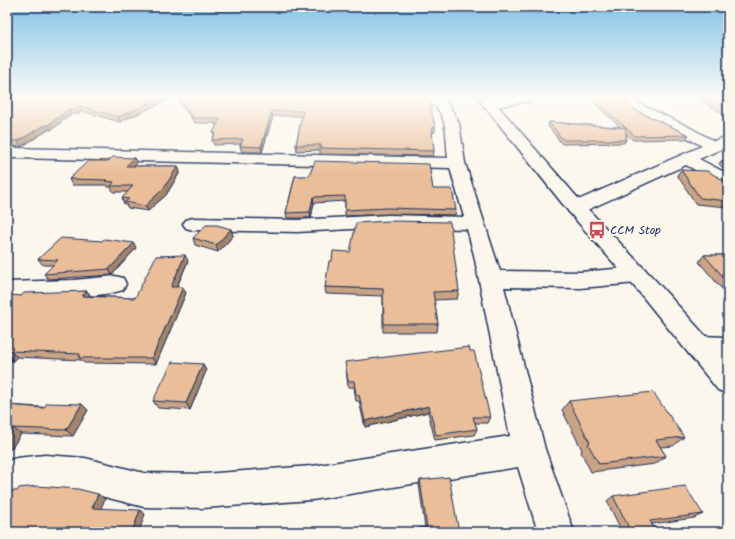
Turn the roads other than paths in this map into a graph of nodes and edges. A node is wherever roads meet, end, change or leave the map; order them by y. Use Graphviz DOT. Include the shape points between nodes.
graph roads {
  1 [pos="452,123"];
  2 [pos="505,123"];
  3 [pos="670,123"];
  4 [pos="721,143"];
  5 [pos="13,153"];
  6 [pos="687,158"];
  7 [pos="457,163"];
  8 [pos="728,181"];
  9 [pos="576,208"];
  10 [pos="475,223"];
  11 [pos="193,224"];
  12 [pos="637,275"];
  13 [pos="490,279"];
  14 [pos="115,284"];
  15 [pos="7,290"];
  16 [pos="699,347"];
  17 [pos="728,348"];
  18 [pos="728,381"];
  19 [pos="529,449"];
  20 [pos="7,478"];
  21 [pos="556,532"];
  1 -- 7 [label="main road" via="452,140"];
  2 -- 9 [label="main road"];
  3 -- 4 [label="main road"];
  4 -- 6 [label="main road"];
  5 -- 7 [label="main road"];
  6 -- 8 [label="main road"];
  6 -- 9 [label="main road"];
  7 -- 10 [label="main road"];
  9 -- 12 [label="main road"];
  10 -- 11 [label="main road" via="388,221 297,226"];
  10 -- 13 [label="main road"];
  12 -- 13 [label="main road" via="580,280"];
  12 -- 16 [label="main road"];
  13 -- 19 [label="main road"];
  14 -- 15 [label="main road"];
  16 -- 17 [label="main road"];
  16 -- 18 [label="main road"];
  19 -- 20 [label="main road" via="312,483 203,491 144,490 85,475 45,472"];
  19 -- 21 [label="main road"];
}
